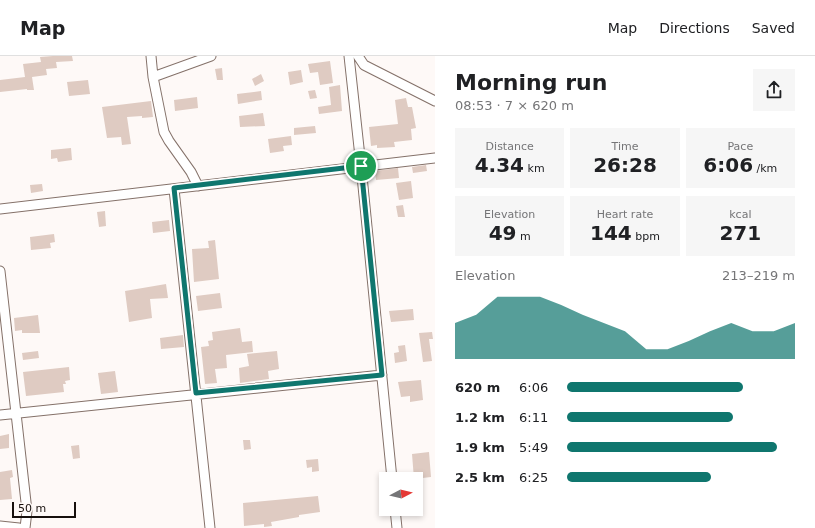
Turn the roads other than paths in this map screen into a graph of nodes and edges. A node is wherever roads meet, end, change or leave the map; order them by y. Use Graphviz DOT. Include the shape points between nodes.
graph roads {
  1 [pos="151,56"];
  2 [pos="211,56"];
  3 [pos="349,56"];
  4 [pos="358,56"];
  5 [pos="153,77"];
  6 [pos="435,101"];
  7 [pos="435,158"];
  8 [pos="361,166"];
  9 [pos="198,186"];
  10 [pos="174,188"];
  11 [pos="0,209"];
  12 [pos="0,271"];
  13 [pos="382,375"];
  14 [pos="196,393"];
  15 [pos="16,413"];
  16 [pos="0,415"];
  17 [pos="391,472"];
  18 [pos="396,516"];
  19 [pos="0,526"];
  20 [pos="19,528"];
  21 [pos="25,528"];
  22 [pos="210,528"];
  23 [pos="397,528"];
  1 -- 5 [label="street"];
  2 -- 5 [label="street"];
  3 -- 8 [label="street"];
  4 -- 6 [label="street" via="364,65"];
  5 -- 9 [label="street" via="164,132"];
  7 -- 8 [label="street"];
  8 -- 9 [label="street"];
  8 -- 13 [label="street"];
  9 -- 10 [label="street"];
  10 -- 11 [label="street"];
  10 -- 14 [label="street"];
  12 -- 15 [label="street"];
  13 -- 14 [label="street"];
  13 -- 17 [label="street"];
  14 -- 15 [label="street"];
  14 -- 22 [label="street"];
  15 -- 16 [label="street"];
  15 -- 21 [label="street" via="27,510"];
  18 -- 23 [label="street"];
  19 -- 20 [label="street"];
}
